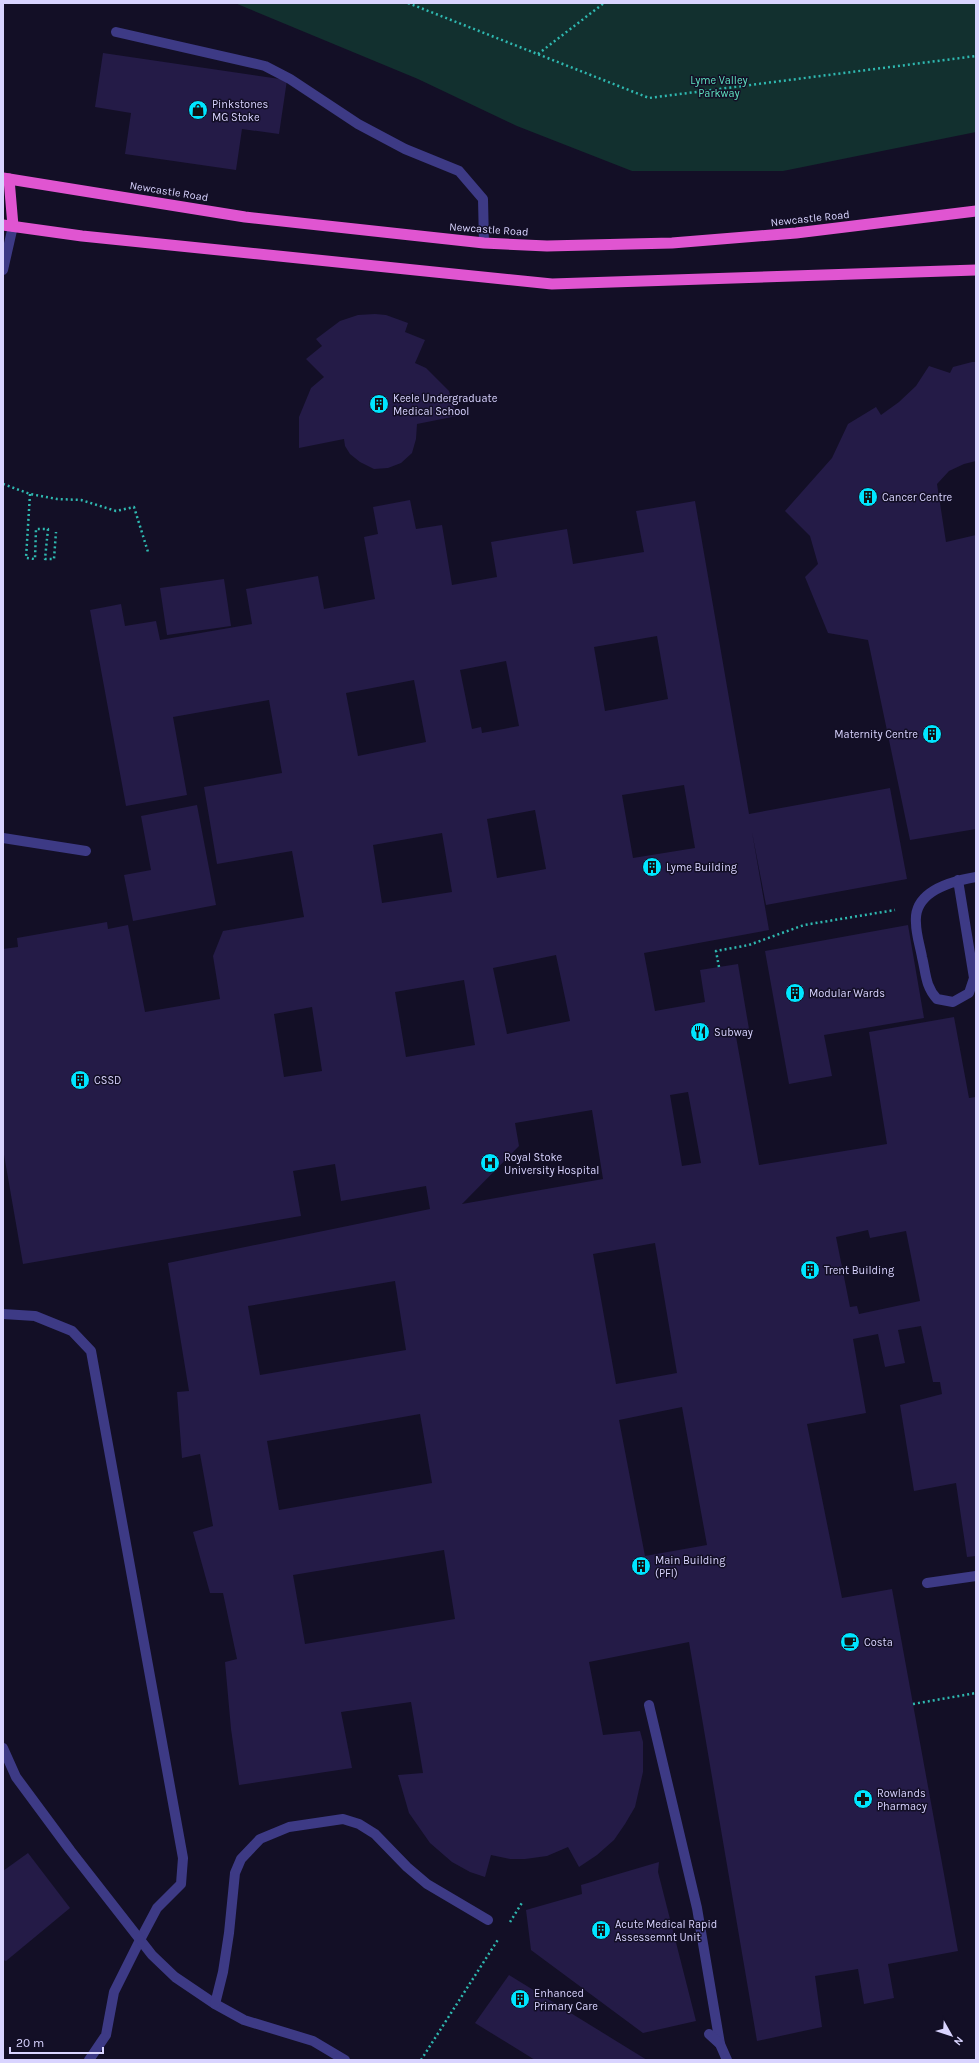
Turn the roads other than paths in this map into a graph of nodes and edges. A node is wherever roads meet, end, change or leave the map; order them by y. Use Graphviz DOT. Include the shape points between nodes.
graph roads {
  1 [pos="116,32"];
  2 [pos="5,180"];
  3 [pos="976,211"];
  4 [pos="8,225"];
  5 [pos="484,243"];
  6 [pos="3,270"];
  7 [pos="976,270"];
  8 [pos="3,838"];
  9 [pos="86,851"];
  10 [pos="976,877"];
  11 [pos="958,880"];
  12 [pos="3,1314"];
  13 [pos="976,1576"];
  14 [pos="927,1583"];
  15 [pos="649,1705"];
  16 [pos="3,1748"];
  17 [pos="488,1920"];
  18 [pos="140,1940"];
  19 [pos="214,2004"];
  20 [pos="709,2034"];
  21 [pos="720,2044"];
  22 [pos="89,2060"];
  23 [pos="344,2060"];
  24 [pos="728,2060"];
  1 -- 5 [label="street" via="265,66 290,79 358,124 405,149 459,171 483,199"];
  2 -- 4 [label="highway"];
  2 -- 5 [label="highway, Newcastle Road" via="245,217"];
  3 -- 5 [label="highway, Newcastle Road" via="796,233 672,243 547,246"];
  4 -- 6 [label="street"];
  4 -- 7 [label="highway" via="82,236 552,284"];
  8 -- 9 [label="street"];
  10 -- 11 [label="street"];
  11 -- 11 [label="street" via="974,978 969,993 953,1002 937,999 929,990 915,922 919,906 930,893"];
  12 -- 18 [label="street" via="35,1316 72,1331 91,1351 183,1858 181,1884 157,1908"];
  13 -- 14 [label="street"];
  15 -- 21 [label="street" via="697,1908"];
  16 -- 18 [label="street" via="16,1777"];
  17 -- 19 [label="street" via="427,1884 375,1834 359,1824 343,1819 289,1827 260,1838 241,1858 235,1873 228,1941"];
  18 -- 19 [label="street" via="152,1956 175,1977"];
  18 -- 22 [label="street" via="114,1992 106,2035"];
  19 -- 23 [label="street" via="244,2020 313,2041"];
  20 -- 21 [label="street"];
  21 -- 24 [label="street"];
}
